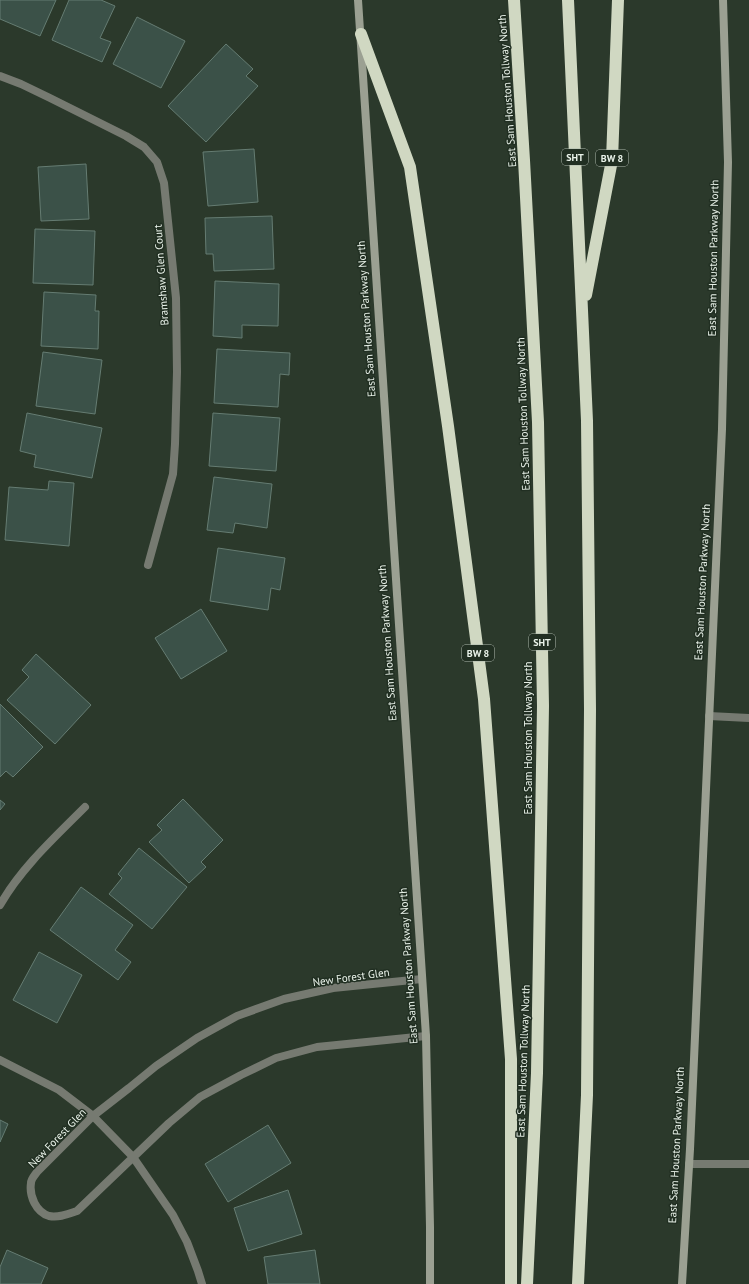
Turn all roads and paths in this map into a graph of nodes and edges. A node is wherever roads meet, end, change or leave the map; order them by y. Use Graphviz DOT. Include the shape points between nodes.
graph roads {
  1 [pos="358,0"];
  2 [pos="514,0"];
  3 [pos="568,0"];
  4 [pos="618,0"];
  5 [pos="723,0"];
  6 [pos="361,34"];
  7 [pos="0,76"];
  8 [pos="582,314"];
  9 [pos="148,565"];
  10 [pos="709,716"];
  11 [pos="749,718"];
  12 [pos="85,807"];
  13 [pos="0,905"];
  14 [pos="422,979"];
  15 [pos="426,1036"];
  16 [pos="0,1060"];
  17 [pos="93,1116"];
  18 [pos="133,1157"];
  19 [pos="689,1164"];
  20 [pos="749,1164"];
  21 [pos="202,1284"];
  22 [pos="430,1284"];
  23 [pos="511,1284"];
  24 [pos="527,1284"];
  25 [pos="578,1284"];
  26 [pos="682,1284"];
  1 -- 6 [label="main road, East Sam Houston Parkway North / BW 8"];
  2 -- 24 [label="highway, East Sam Houston Tollway North / SHT" via="538,422 543,706 537,1073"];
  3 -- 8 [label="highway, SHT"];
  4 -- 8 [label="highway, BW 8" via="612,160"];
  5 -- 10 [label="main road, East Sam Houston Parkway North" via="728,170 722,429"];
  6 -- 14 [label="main road, East Sam Houston Parkway North / BW 8"];
  6 -- 23 [label="highway, BW 8" via="410,167 484,699 510,1059"];
  7 -- 9 [label="street, Bramshaw Glen Court" via="50,98 144,147 157,162 164,183 176,298 176,422 173,474"];
  8 -- 25 [label="highway, BW 8" via="587,421 590,709 587,1095"];
  10 -- 11 [label="street"];
  10 -- 19 [label="main road, East Sam Houston Parkway North"];
  12 -- 13 [label="street" via="45,847 9,889"];
  14 -- 15 [label="main road, East Sam Houston Parkway North / BW 8"];
  14 -- 17 [label="street, New Forest Glen" via="333,988 284,999 237,1016 197,1038 156,1066"];
  15 -- 18 [label="street, New Forest Glen" via="317,1047 276,1058 200,1097"];
  15 -- 22 [label="main road, East Sam Houston Parkway North / BW 8"];
  16 -- 17 [label="street" via="59,1090"];
  17 -- 18 [label="street"];
  17 -- 18 [label="street, New Forest Glen" via="37,1172 31,1182 31,1199 38,1209 49,1216 64,1216 77,1211"];
  18 -- 21 [label="street" via="173,1215 187,1242"];
  19 -- 20 [label="street"];
  19 -- 26 [label="main road, East Sam Houston Parkway North"];
}
